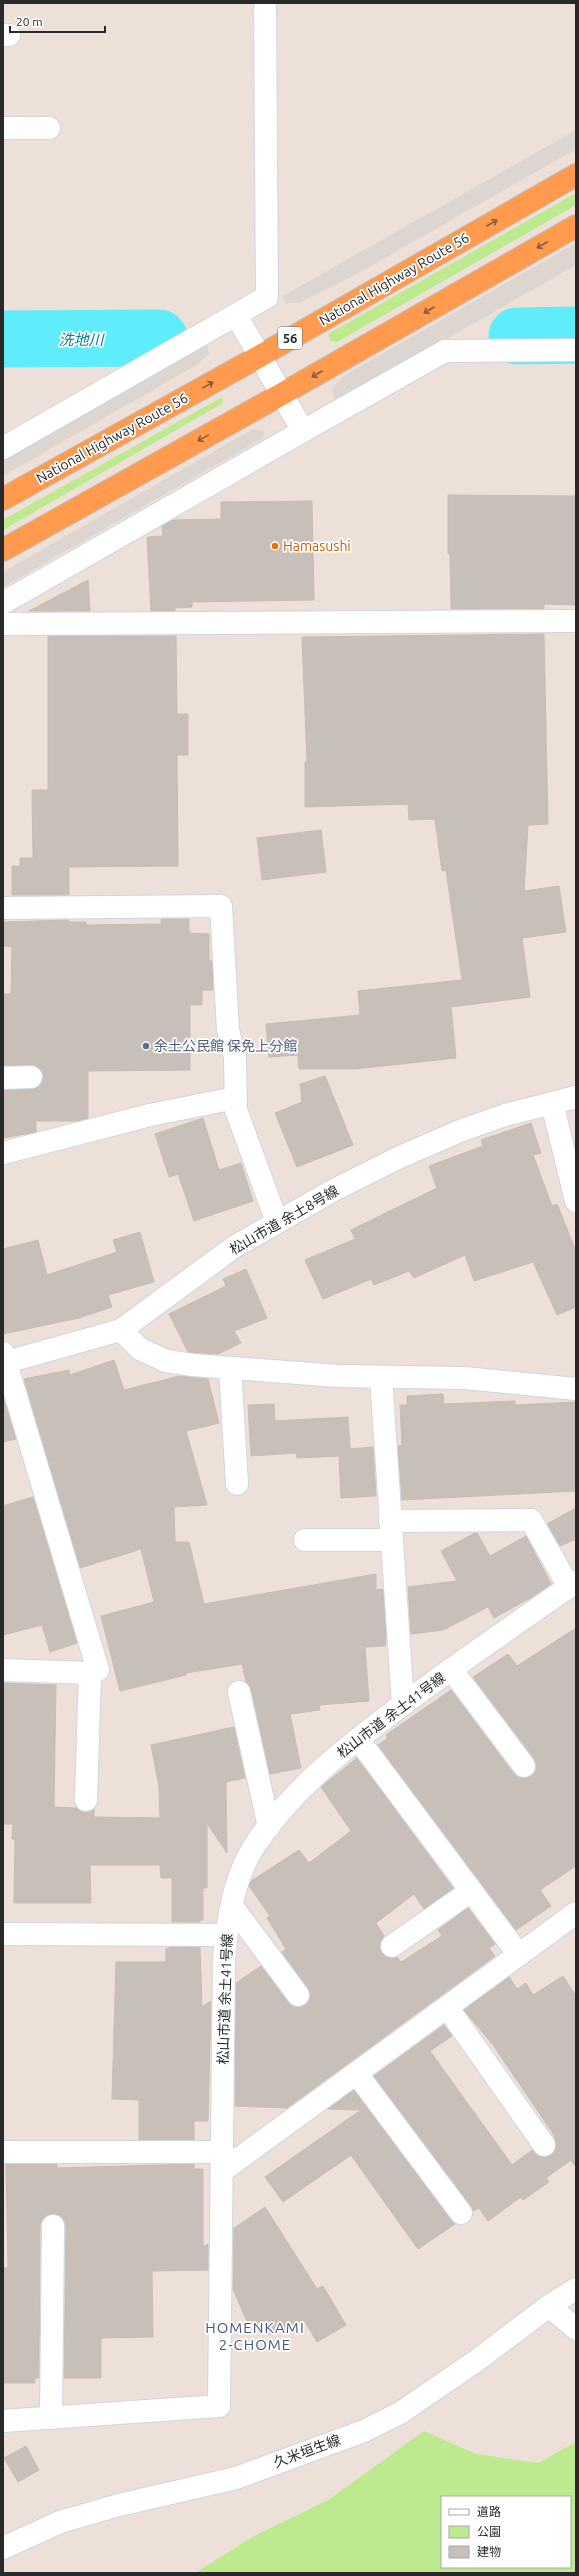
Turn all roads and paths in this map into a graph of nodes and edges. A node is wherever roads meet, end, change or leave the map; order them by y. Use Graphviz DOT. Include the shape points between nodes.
graph roads {
  1 [pos="265,3"];
  2 [pos="3,128"];
  3 [pos="49,128"];
  4 [pos="576,175"];
  5 [pos="576,226"];
  6 [pos="236,314"];
  7 [pos="576,350"];
  8 [pos="260,356"];
  9 [pos="282,394"];
  10 [pos="303,432"];
  11 [pos="3,448"];
  12 [pos="3,499"];
  13 [pos="3,550"];
  14 [pos="3,603"];
  15 [pos="576,621"];
  16 [pos="3,624"];
  17 [pos="3,908"];
  18 [pos="31,1077"];
  19 [pos="3,1078"];
  20 [pos="576,1097"];
  21 [pos="235,1098"];
  22 [pos="552,1103"];
  23 [pos="3,1153"];
  24 [pos="576,1201"];
  25 [pos="277,1222"];
  26 [pos="121,1330"];
  27 [pos="4,1359"];
  28 [pos="230,1368"];
  29 [pos="380,1377"];
  30 [pos="576,1389"];
  31 [pos="237,1484"];
  32 [pos="391,1530"];
  33 [pos="305,1540"];
  34 [pos="573,1584"];
  35 [pos="451,1669"];
  36 [pos="3,1670"];
  37 [pos="90,1673"];
  38 [pos="239,1692"];
  39 [pos="403,1704"];
  40 [pos="358,1739"];
  41 [pos="524,1766"];
  42 [pos="86,1800"];
  43 [pos="269,1826"];
  44 [pos="471,1890"];
  45 [pos="232,1906"];
  46 [pos="576,1913"];
  47 [pos="3,1934"];
  48 [pos="226,1936"];
  49 [pos="392,1946"];
  50 [pos="519,1954"];
  51 [pos="298,1995"];
  52 [pos="447,2007"];
  53 [pos="357,2074"];
  54 [pos="544,2145"];
  55 [pos="3,2152"];
  56 [pos="223,2162"];
  57 [pos="461,2213"];
  58 [pos="53,2226"];
  59 [pos="576,2289"];
  60 [pos="549,2306"];
  61 [pos="576,2329"];
  62 [pos="51,2418"];
  63 [pos="3,2421"];
  64 [pos="3,2548"];
  1 -- 6 [label="street" via="267,297"];
  2 -- 3 [label="street"];
  8 -- 4 [label="highway, National Highway Route 56 / 56, one-way"];
  5 -- 9 [label="highway, one-way"];
  6 -- 8 [label="street"];
  6 -- 11 [label="street"];
  7 -- 10 [label="street" via="445,351"];
  8 -- 9 [label="street"];
  12 -- 8 [label="highway, National Highway Route 56 / 56, one-way"];
  9 -- 10 [label="street"];
  9 -- 13 [label="highway, one-way"];
  10 -- 14 [label="street"];
  15 -- 16 [label="street"];
  17 -- 21 [label="street" via="221,906 228,1030 235,1057"];
  18 -- 19 [label="street"];
  20 -- 22 [label="street, 松山市道 余土8号線"];
  21 -- 23 [label="street" via="150,1116"];
  21 -- 25 [label="street" via="236,1110"];
  22 -- 24 [label="street"];
  22 -- 25 [label="street, 松山市道 余土8号線" via="460,1131 400,1157"];
  25 -- 26 [label="street, 松山市道 余土8号線" via="234,1247"];
  26 -- 27 [label="street, 松山市道 余土8号線"];
  26 -- 28 [label="street" via="140,1349 166,1362"];
  27 -- 37 [label="street" via="98,1670"];
  28 -- 29 [label="street"];
  28 -- 31 [label="street"];
  29 -- 30 [label="street" via="465,1378"];
  29 -- 32 [label="street"];
  32 -- 33 [label="street"];
  32 -- 34 [label="street" via="531,1520"];
  32 -- 39 [label="street"];
  34 -- 35 [label="street, 松山市道 余土41号線"];
  35 -- 39 [label="street, 松山市道 余土41号線"];
  35 -- 41 [label="street"];
  36 -- 37 [label="street"];
  37 -- 42 [label="street"];
  38 -- 43 [label="street"];
  39 -- 40 [label="street, 松山市道 余土41号線"];
  40 -- 43 [label="street, 松山市道 余土41号線" via="291,1799"];
  40 -- 44 [label="street"];
  43 -- 45 [label="street, 松山市道 余土41号線" via="254,1846 243,1869"];
  44 -- 49 [label="street"];
  44 -- 50 [label="street"];
  45 -- 48 [label="street, 松山市道 余土41号線"];
  45 -- 51 [label="street"];
  46 -- 50 [label="street"];
  47 -- 48 [label="street"];
  48 -- 56 [label="street, 松山市道 余土41号線"];
  50 -- 52 [label="street"];
  52 -- 53 [label="street"];
  52 -- 54 [label="street"];
  53 -- 56 [label="street"];
  53 -- 57 [label="street"];
  55 -- 56 [label="street"];
  56 -- 62 [label="street, 松山市道 余土41号線" via="219,2406"];
  58 -- 62 [label="street"];
  59 -- 60 [label="street, 久米垣生線"];
  60 -- 61 [label="street"];
  60 -- 64 [label="street, 久米垣生線" via="476,2361 400,2413 364,2431 236,2478 119,2505 60,2522"];
  62 -- 63 [label="street"];
}
